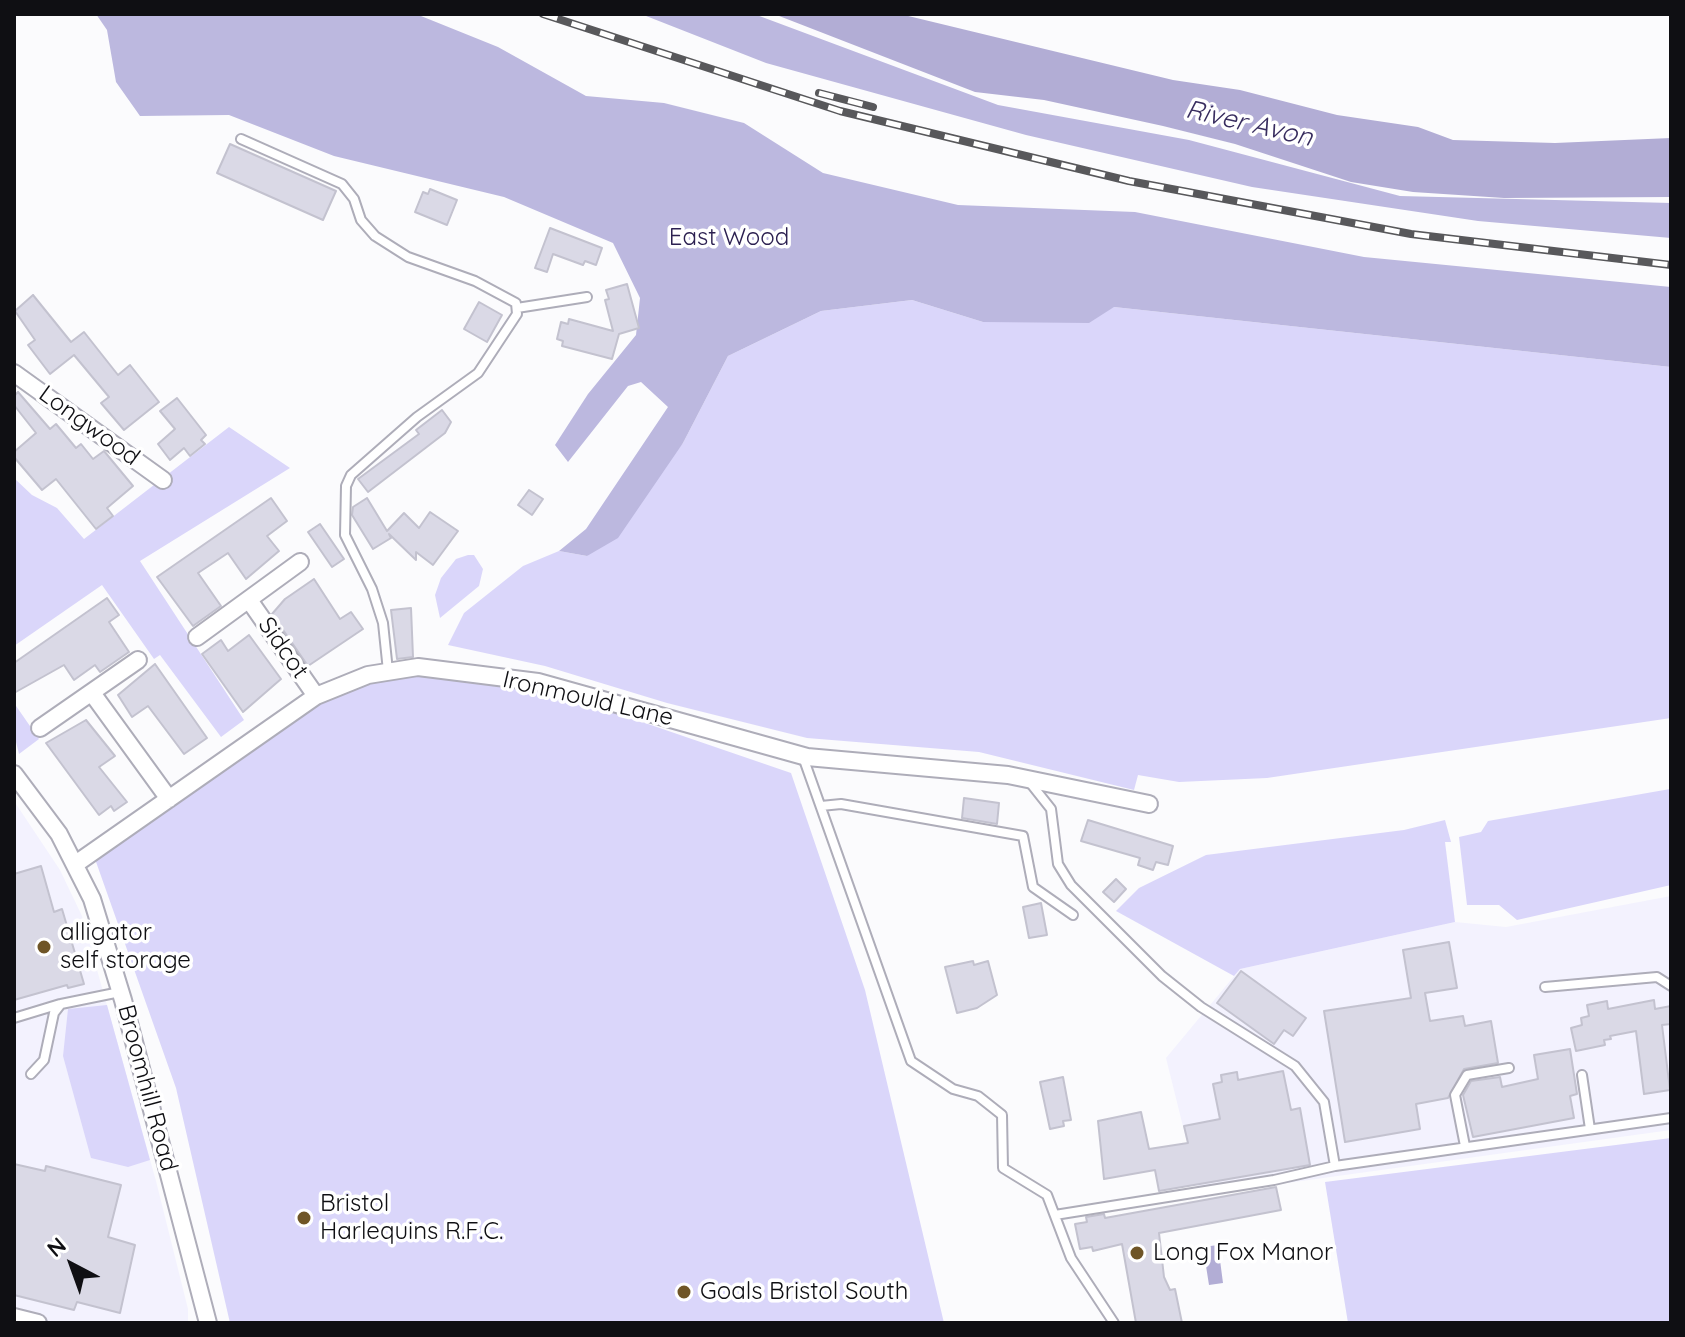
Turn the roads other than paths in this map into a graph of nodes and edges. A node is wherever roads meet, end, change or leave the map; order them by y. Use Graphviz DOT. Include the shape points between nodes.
graph roads {
  1 [pos="241,139"];
  2 [pos="587,297"];
  3 [pos="517,308"];
  4 [pos="14,373"];
  5 [pos="163,480"];
  6 [pos="300,562"];
  7 [pos="249,600"];
  8 [pos="197,637"];
  9 [pos="138,660"];
  10 [pos="388,672"];
  11 [pos="92,693"];
  12 [pos="316,696"];
  13 [pos="40,728"];
  14 [pos="803,756"];
  15 [pos="14,774"];
  16 [pos="1028,779"];
  17 [pos="169,799"];
  18 [pos="1149,804"];
  19 [pos="821,806"];
  20 [pos="77,863"];
  21 [pos="1073,915"];
  22 [pos="1671,986"];
  23 [pos="1545,987"];
  24 [pos="121,992"];
  25 [pos="61,1004"];
  26 [pos="14,1018"];
  27 [pos="1509,1068"];
  28 [pos="31,1074"];
  29 [pos="1582,1075"];
  30 [pos="1671,1118"];
  31 [pos="1590,1129"];
  32 [pos="1465,1146"];
  33 [pos="1335,1166"];
  34 [pos="1055,1215"];
  35 [pos="14,1317"];
  36 [pos="38,1323"];
  37 [pos="208,1323"];
  38 [pos="1114,1323"];
  1 -- 3 [label="lane" via="342,184 375,236 408,257 475,281"];
  2 -- 3 [label="lane"];
  3 -- 10 [label="lane" via="499,346 478,373 417,417 351,475 346,486 345,535 383,623"];
  4 -- 5 [label="street, Longwood"];
  6 -- 7 [label="street, Sidcot"];
  7 -- 8 [label="street, Sidcot"];
  7 -- 12 [label="street, Sidcot"];
  9 -- 11 [label="street"];
  10 -- 12 [label="street, Ironmould Lane"];
  10 -- 14 [label="street, Ironmould Lane" via="418,667 538,682"];
  11 -- 13 [label="street"];
  11 -- 17 [label="street"];
  12 -- 17 [label="street, Ironmould Lane"];
  14 -- 16 [label="street, Ironmould Lane"];
  14 -- 19 [label="lane"];
  15 -- 20 [label="street, Broomhill Road"];
  16 -- 18 [label="street, Ironmould Lane"];
  16 -- 33 [label="lane" via="1051,809 1058,864 1071,885 1162,976 1295,1066 1324,1102"];
  17 -- 20 [label="street, Ironmould Lane"];
  19 -- 21 [label="lane" via="841,804 1023,836 1033,887"];
  19 -- 34 [label="lane" via="911,1061 953,1089 978,1096 1002,1115 1003,1168 1047,1195"];
  20 -- 24 [label="street, Broomhill Road"];
  22 -- 23 [label="lane" via="1657,977"];
  24 -- 25 [label="lane"];
  24 -- 37 [label="street, Broomhill Road" via="206,1279"];
  25 -- 26 [label="lane"];
  25 -- 28 [label="lane" via="54,1013 44,1060"];
  27 -- 32 [label="lane" via="1467,1075 1455,1095"];
  29 -- 31 [label="lane"];
  30 -- 31 [label="lane"];
  31 -- 32 [label="lane"];
  32 -- 33 [label="lane"];
  33 -- 34 [label="lane"];
  34 -- 38 [label="lane" via="1071,1258"];
  35 -- 36 [label="street"];
}
